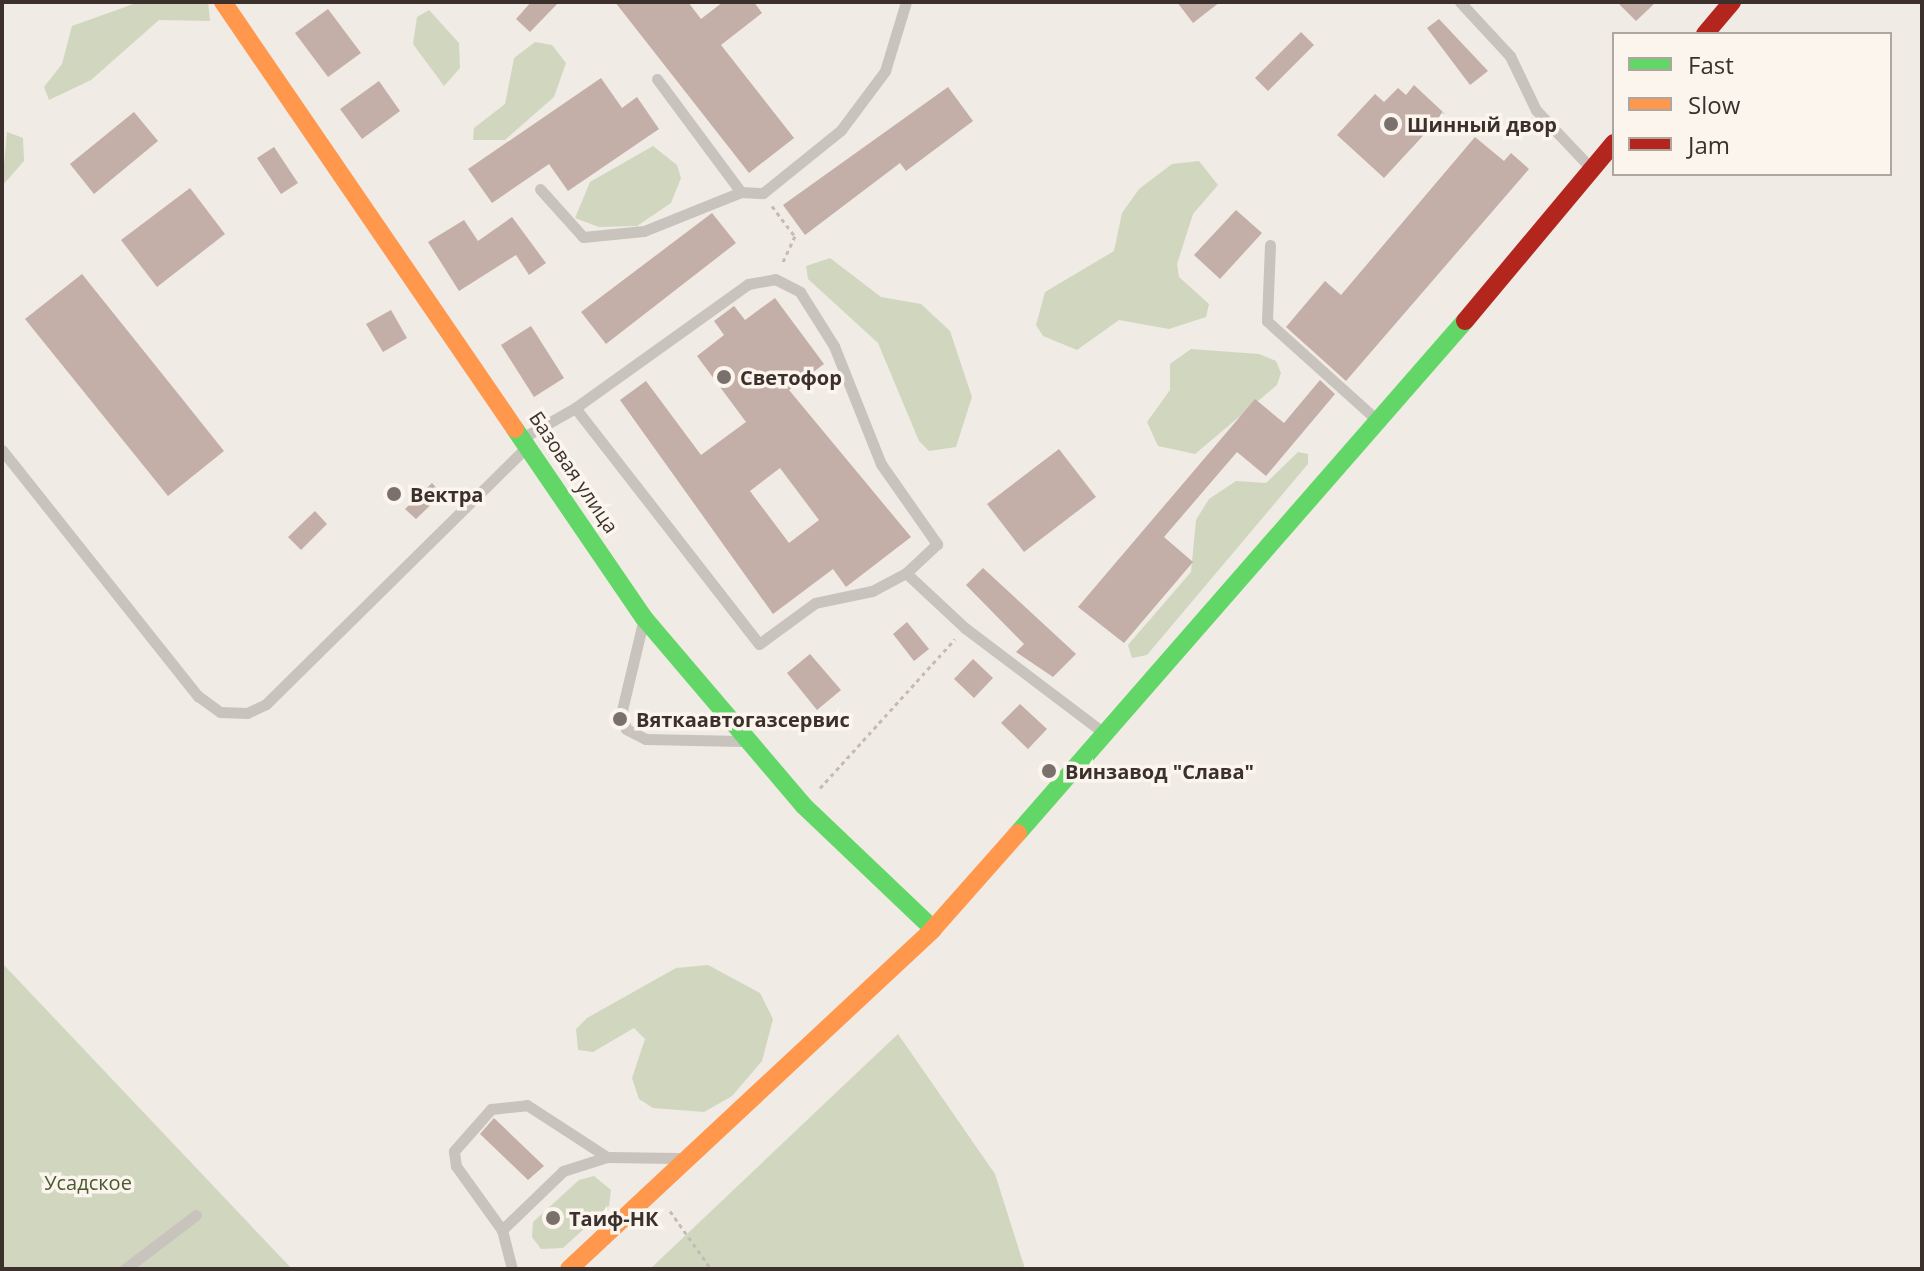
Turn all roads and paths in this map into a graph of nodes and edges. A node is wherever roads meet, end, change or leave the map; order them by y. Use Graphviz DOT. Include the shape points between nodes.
graph roads {
  1 [pos="223,2"];
  2 [pos="906,2"];
  3 [pos="1460,2"];
  4 [pos="1732,2"];
  5 [pos="1707,32"];
  6 [pos="657,79"];
  7 [pos="1612,145"];
  8 [pos="1593,169"];
  9 [pos="540,189"];
  10 [pos="741,192"];
  11 [pos="763,193"];
  12 [pos="1270,245"];
  13 [pos="775,279"];
  14 [pos="575,408"];
  15 [pos="1380,423"];
  16 [pos="527,441"];
  17 [pos="2,450"];
  18 [pos="906,573"];
  19 [pos="644,618"];
  20 [pos="965,628"];
  21 [pos="1105,734"];
  22 [pos="747,741"];
  23 [pos="804,806"];
  24 [pos="933,929"];
  25 [pos="607,1157"];
  26 [pos="687,1158"];
  27 [pos="654,1189"];
  28 [pos="196,1215"];
  29 [pos="502,1230"];
  30 [pos="125,1269"];
  31 [pos="512,1269"];
  32 [pos="569,1269"];
  33 [pos="711,1269"];
  1 -- 16 [label="main road, Базовая улица"];
  2 -- 11 [label="lane" via="885,71 841,130"];
  3 -- 8 [label="lane" via="1510,56 1536,110"];
  4 -- 5 [label="main road"];
  6 -- 10 [label="lane"];
  7 -- 8 [label="main road"];
  8 -- 15 [label="main road"];
  9 -- 10 [label="lane" via="583,237 644,231"];
  10 -- 11 [label="lane"];
  11 -- 13 [label="path" via="795,236"];
  12 -- 15 [label="lane" via="1267,321"];
  13 -- 14 [label="lane" via="748,284"];
  13 -- 18 [label="lane" via="800,292 826,332 881,464 937,544"];
  14 -- 16 [label="lane"];
  14 -- 18 [label="lane" via="759,644 815,603 872,591"];
  15 -- 21 [label="main road"];
  16 -- 17 [label="lane" via="266,704 220,712 198,696"];
  16 -- 19 [label="main road, Базовая улица"];
  18 -- 20 [label="lane"];
  19 -- 22 [label="main road, Базовая улица"];
  19 -- 22 [label="lane" via="622,710 626,729 646,739"];
  20 -- 21 [label="lane"];
  20 -- 23 [label="path"];
  21 -- 24 [label="main road"];
  22 -- 23 [label="main road, Базовая улица"];
  23 -- 24 [label="main road, Базовая улица"];
  24 -- 26 [label="main road"];
  25 -- 26 [label="lane"];
  25 -- 29 [label="lane" via="563,1171"];
  25 -- 29 [label="lane" via="527,1105 491,1109 454,1151 456,1166"];
  26 -- 27 [label="main road"];
  27 -- 32 [label="main road"];
  27 -- 33 [label="path"];
  28 -- 30 [label="lane"];
  29 -- 31 [label="lane"];
}
